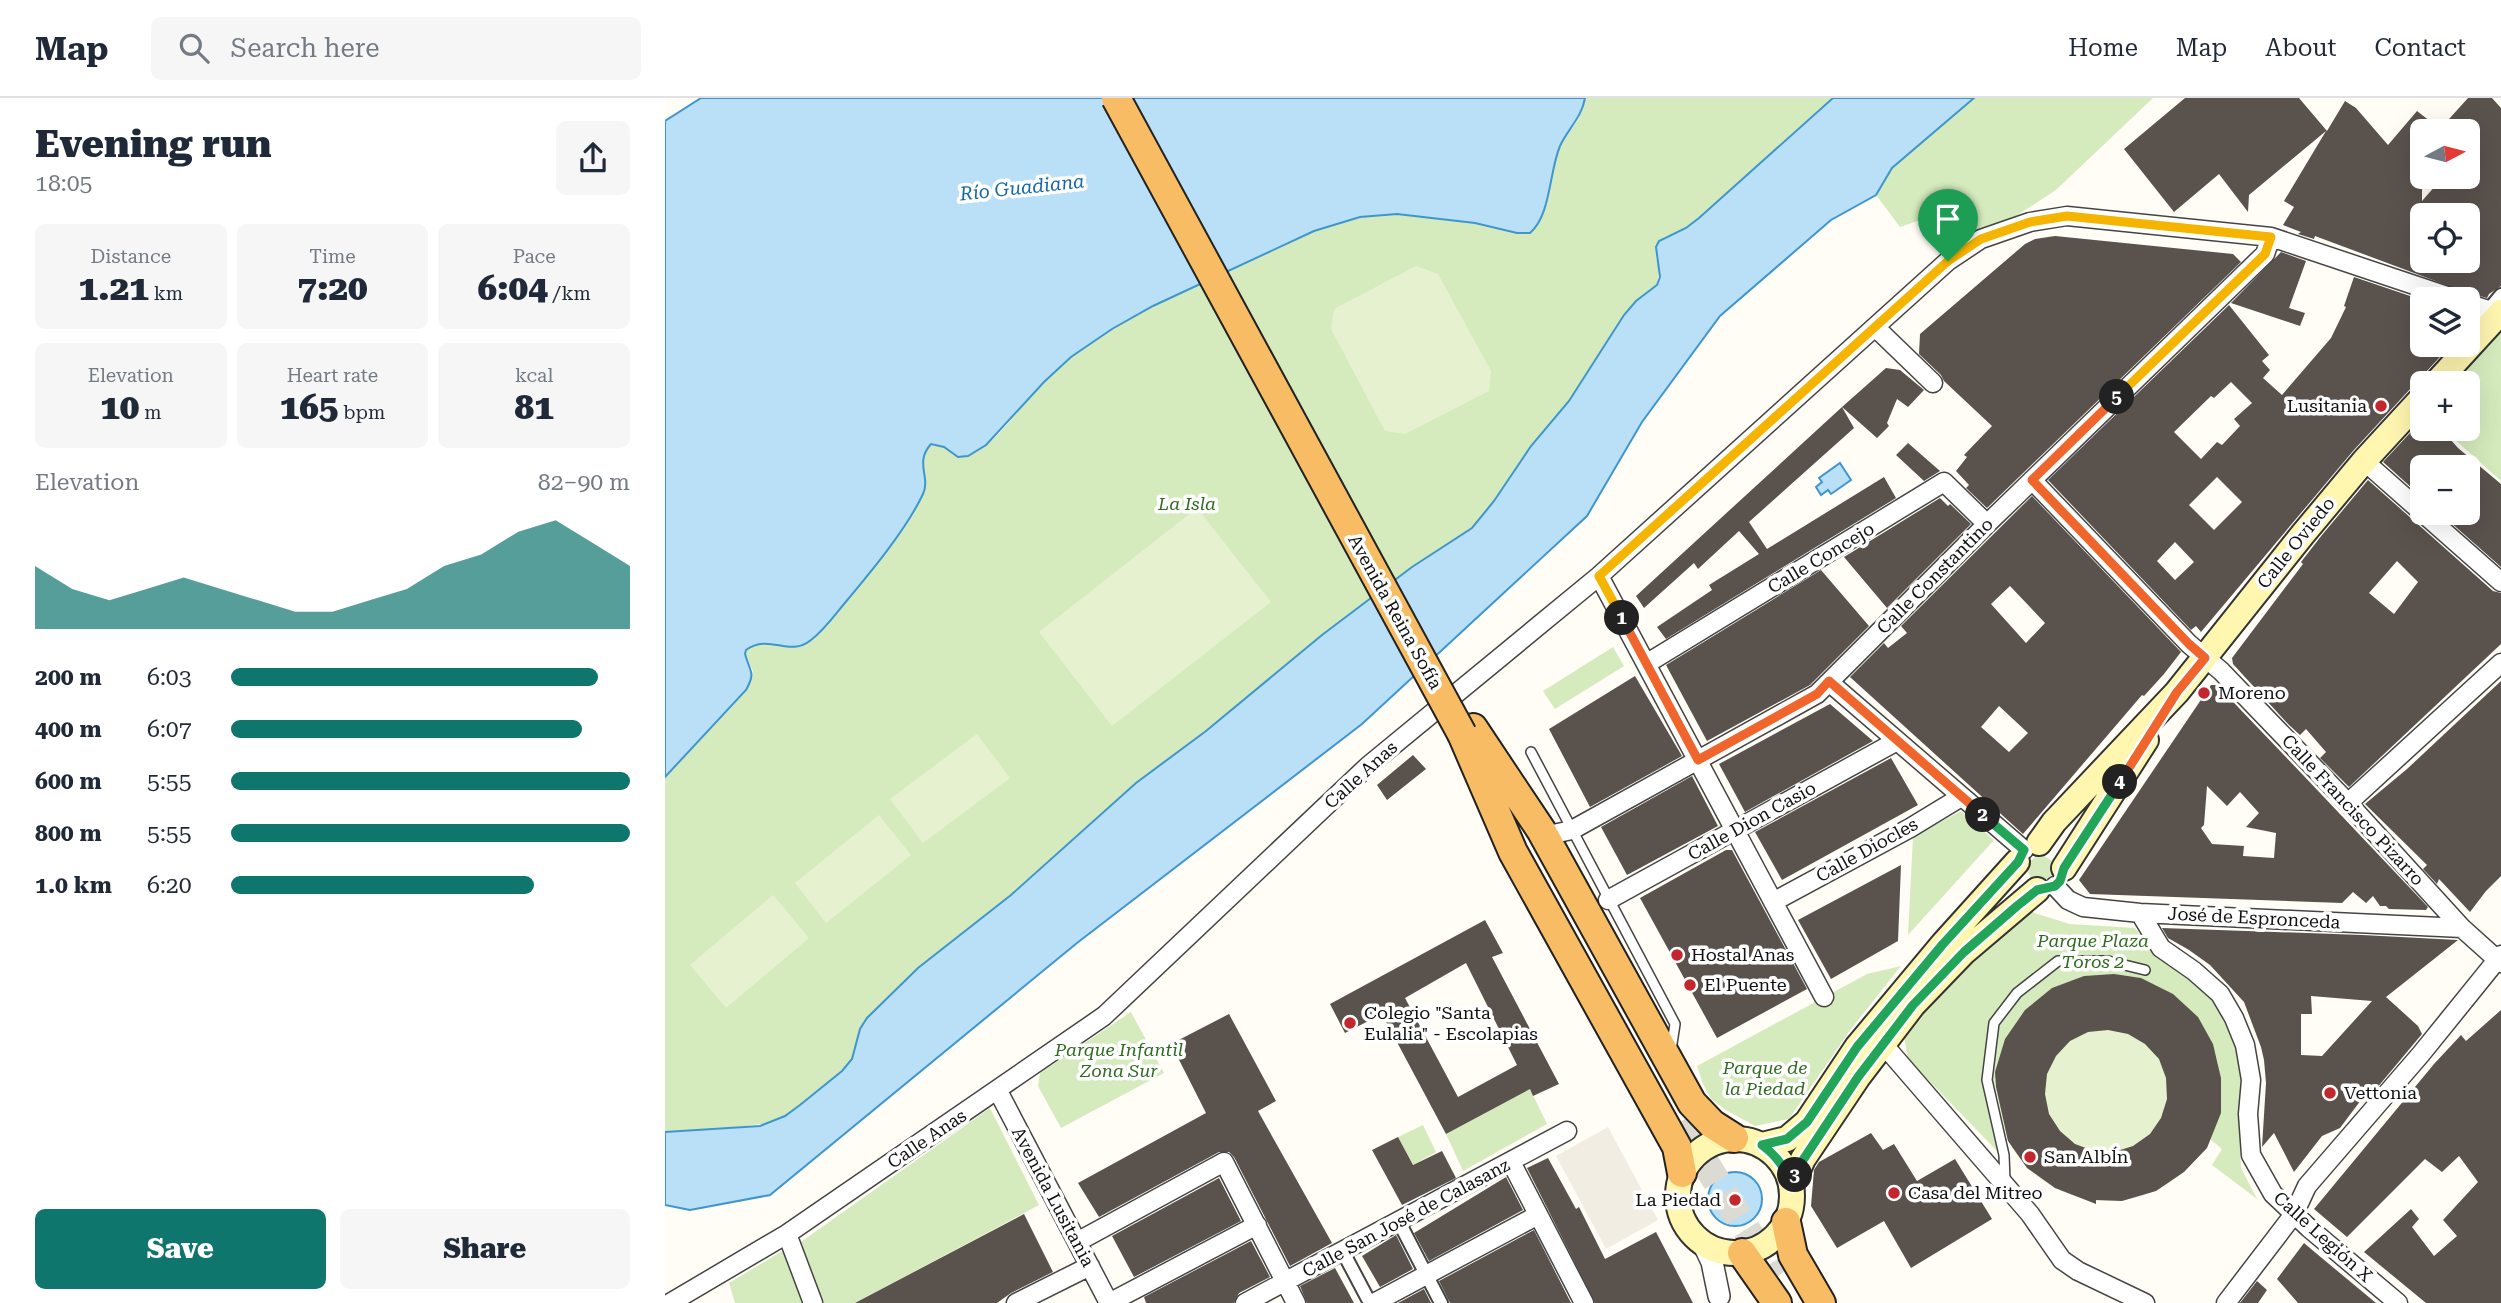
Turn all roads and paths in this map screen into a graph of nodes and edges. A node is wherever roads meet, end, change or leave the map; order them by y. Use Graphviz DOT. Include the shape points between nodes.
graph roads {
  1 [pos="1115,98"];
  2 [pos="1137,98"];
  3 [pos="2271,237"];
  4 [pos="2420,287"];
  5 [pos="2480,308"];
  6 [pos="2497,314"];
  7 [pos="1875,327"];
  8 [pos="2446,371"];
  9 [pos="1933,383"];
  10 [pos="2410,411"];
  11 [pos="2364,461"];
  12 [pos="2032,480"];
  13 [pos="1987,524"];
  14 [pos="1599,576"];
  15 [pos="2501,582"];
  16 [pos="2205,658"];
  17 [pos="2501,663"];
  18 [pos="1646,664"];
  19 [pos="1829,681"];
  20 [pos="2177,692"];
  21 [pos="1467,731"];
  22 [pos="1897,741"];
  23 [pos="1531,752"];
  24 [pos="1698,760"];
  25 [pos="1961,797"];
  26 [pos="2348,803"];
  27 [pos="1541,830"];
  28 [pos="1572,830"];
  29 [pos="1735,830"];
  30 [pos="2027,852"];
  31 [pos="2052,881"];
  32 [pos="1608,900"];
  33 [pos="1773,902"];
  34 [pos="2140,913"];
  35 [pos="2462,928"];
  36 [pos="2500,959"];
  37 [pos="2145,970"];
  38 [pos="1824,997"];
  39 [pos="1883,1044"];
  40 [pos="1669,1061"];
  41 [pos="997,1090"];
  42 [pos="1684,1120"];
  43 [pos="1567,1131"];
  44 [pos="1734,1138"];
  45 [pos="1762,1145"];
  46 [pos="1511,1162"];
  47 [pos="1682,1173"];
  48 [pos="1791,1186"];
  49 [pos="2005,1186"];
  50 [pos="2294,1214"];
  51 [pos="1538,1215"];
  52 [pos="1399,1222"];
  53 [pos="1786,1222"];
  54 [pos="1257,1225"];
  55 [pos="787,1234"];
  56 [pos="1077,1242"];
  57 [pos="1704,1245"];
  58 [pos="1343,1251"];
  59 [pos="1738,1253"];
  60 [pos="1090,1266"];
  61 [pos="1426,1275"];
  62 [pos="1285,1282"];
  63 [pos="1782,1294"];
  64 [pos="1719,1300"];
  65 [pos="670,1303"];
  66 [pos="813,1303"];
  67 [pos="1016,1303"];
  68 [pos="1109,1303"];
  69 [pos="1245,1303"];
  70 [pos="1296,1303"];
  71 [pos="1372,1303"];
  72 [pos="1441,1303"];
  73 [pos="1584,1303"];
  74 [pos="1821,1303"];
  75 [pos="2145,1303"];
  76 [pos="2226,1303"];
  77 [pos="2398,1303"];
  1 -- 21 [label="highway, Avenida Reina Sofía, bridge"];
  2 -- 21 [label="highway, Avenida Reina Sofía"];
  3 -- 4 [label="street, Calle Anas"];
  3 -- 7 [label="street, Calle Anas" via="2067,216 2030,222 1981,239 1959,253"];
  3 -- 12 [label="street, Calle Constantino" via="2265,254"];
  5 -- 6 [label="street"];
  6 -- 8 [label="main road"];
  7 -- 9 [label="street"];
  7 -- 14 [label="street, Calle Anas"];
  10 -- 11 [label="main road, Calle Oviedo"];
  11 -- 15 [label="street"];
  11 -- 16 [label="main road, Calle Oviedo"];
  12 -- 13 [label="street, Calle Constantino"];
  12 -- 16 [label="street, Calle Francisco Pizarro"];
  13 -- 18 [label="street, Calle Concejo" via="1944,482"];
  13 -- 19 [label="street, Calle Constantino"];
  14 -- 18 [label="street"];
  14 -- 41 [label="street, Calle Anas" via="1369,766 1104,1016"];
  16 -- 20 [label="main road, Calle Oviedo"];
  16 -- 26 [label="street, Calle Francisco Pizarro"];
  17 -- 26 [label="street"];
  18 -- 24 [label="street"];
  19 -- 22 [label="street"];
  19 -- 24 [label="street, Calle Constantino" via="1817,694"];
  20 -- 30 [label="main road, Calle Oviedo"];
  20 -- 31 [label="main road, Calle Oviedo"];
  21 -- 27 [label="highway"];
  21 -- 42 [label="highway, Avenida Reina Sofía"];
  21 -- 47 [label="highway" via="1513,852 1677,1147"];
  22 -- 25 [label="street"];
  22 -- 29 [label="street, Calle Dion Casio"];
  23 -- 28 [label="lane"];
  24 -- 28 [label="street, Calle Constantino"];
  24 -- 29 [label="street"];
  25 -- 30 [label="street"];
  25 -- 33 [label="street, Calle Diocles"];
  26 -- 35 [label="street, Calle Francisco Pizarro"];
  27 -- 28 [label="street, Calle Constantino" via="1553,834"];
  27 -- 40 [label="highway"];
  28 -- 32 [label="lane"];
  29 -- 32 [label="street, Calle Dion Casio"];
  29 -- 33 [label="street"];
  30 -- 31 [label="main road" via="2017,870 2024,883"];
  30 -- 31 [label="main road" via="2047,844 2059,853"];
  30 -- 45 [label="main road, Calle Oviedo" via="1857,1047 1807,1122 1787,1139"];
  31 -- 34 [label="street, José de Espronceda" via="2068,900 2083,907"];
  31 -- 39 [label="main road, Calle Oviedo" via="1964,952"];
  32 -- 40 [label="lane" via="1675,1024"];
  33 -- 38 [label="street"];
  34 -- 35 [label="street, José de Espronceda"];
  34 -- 50 [label="street, Calle Legión X" via="2161,948 2220,994 2234,1018 2251,1080 2252,1155 2273,1194"];
  35 -- 36 [label="street, Calle Francisco Pizarro"];
  36 -- 50 [label="street" via="2307,1186"];
  37 -- 49 [label="lane" via="2108,961 2058,961 2017,993 1994,1023 1987,1080 2004,1155"];
  39 -- 48 [label="main road, Calle Oviedo" via="1803,1160"];
  39 -- 49 [label="street"];
  40 -- 44 [label="highway" via="1692,1103"];
  41 -- 55 [label="street, Calle Anas"];
  41 -- 56 [label="street, Avenida Lusitania"];
  43 -- 46 [label="street, Calle San José de Calasanz"];
  44 -- 45 [label="main road"];
  44 -- 47 [label="main road" via="1703,1148"];
  45 -- 48 [label="main road" via="1786,1170"];
  46 -- 51 [label="street"];
  46 -- 52 [label="street, Calle San José de Calasanz"];
  47 -- 57 [label="main road" via="1678,1205 1692,1234"];
  48 -- 53 [label="main road"];
  49 -- 75 [label="street" via="2062,1260"];
  50 -- 76 [label="street"];
  50 -- 77 [label="street, Calle Legión X"];
  51 -- 61 [label="street"];
  51 -- 73 [label="street"];
  52 -- 58 [label="street, Calle San José de Calasanz"];
  52 -- 61 [label="street"];
  53 -- 59 [label="main road" via="1768,1243"];
  53 -- 74 [label="highway" via="1793,1255"];
  54 -- 56 [label="street" via="1224,1162"];
  54 -- 62 [label="street"];
  54 -- 68 [label="street"];
  55 -- 65 [label="street, Calle Anas"];
  55 -- 66 [label="street"];
  56 -- 60 [label="street, Avenida Lusitania"];
  57 -- 59 [label="main road"];
  57 -- 64 [label="street"];
  58 -- 62 [label="street, Calle San José de Calasanz"];
  58 -- 71 [label="street"];
  59 -- 63 [label="highway"];
  59 -- 64 [label="street" via="1727,1264"];
  60 -- 67 [label="street"];
  60 -- 68 [label="street, Avenida Lusitania"];
  61 -- 71 [label="street"];
  61 -- 72 [label="street"];
  62 -- 69 [label="street, Calle San José de Calasanz"];
  62 -- 70 [label="street"];
}
